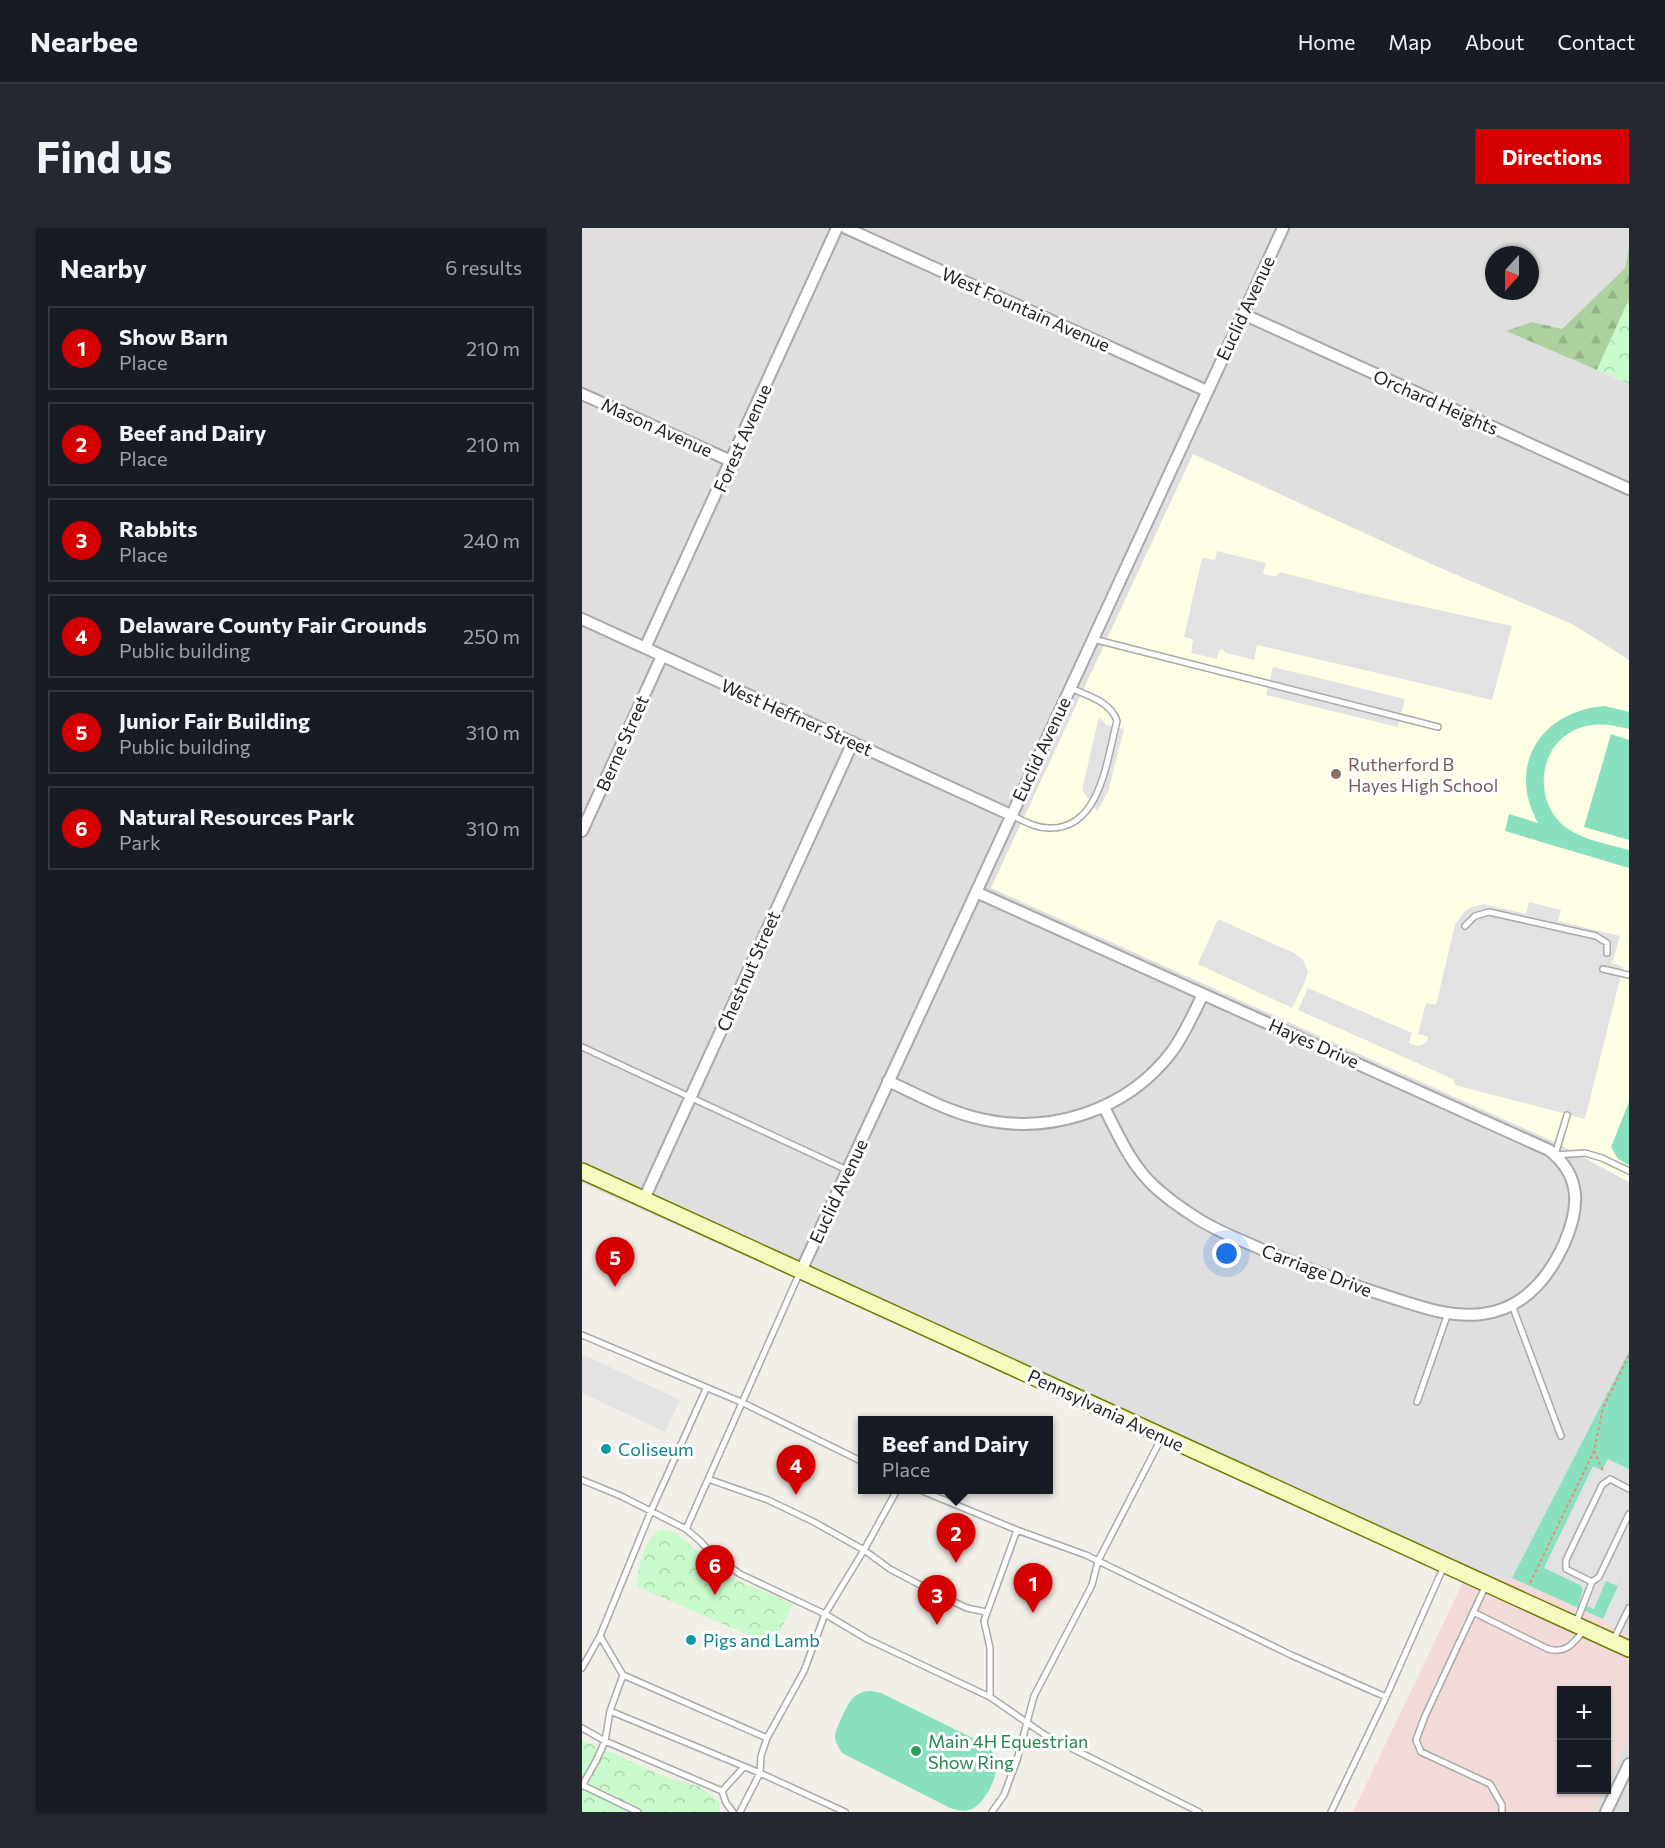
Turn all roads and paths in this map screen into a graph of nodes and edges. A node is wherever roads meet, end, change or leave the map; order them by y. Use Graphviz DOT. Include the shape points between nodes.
graph roads {
  1 [pos="837,228"];
  2 [pos="846,228"];
  3 [pos="1283,228"];
  4 [pos="1243,314"];
  5 [pos="1207,391"];
  6 [pos="582,394"];
  7 [pos="731,461"];
  8 [pos="1629,489"];
  9 [pos="582,619"];
  10 [pos="1093,639"];
  11 [pos="645,648"];
  12 [pos="662,656"];
  13 [pos="1070,688"];
  14 [pos="1438,727"];
  15 [pos="853,742"];
  16 [pos="1011,815"];
  17 [pos="582,831"];
  18 [pos="976,892"];
  19 [pos="1465,926"];
  20 [pos="1607,954"];
  21 [pos="1603,969"];
  22 [pos="1629,975"];
  23 [pos="1203,994"];
  24 [pos="582,1047"];
  25 [pos="888,1081"];
  26 [pos="692,1098"];
  27 [pos="1104,1107"];
  28 [pos="1568,1114"];
  29 [pos="1555,1155"];
  30 [pos="848,1170"];
  31 [pos="1629,1170"];
  32 [pos="582,1171"];
  33 [pos="644,1199"];
  34 [pos="1561,1250"];
  35 [pos="801,1271"];
  36 [pos="1512,1305"];
  37 [pos="1448,1313"];
  38 [pos="582,1335"];
  39 [pos="1629,1355"];
  40 [pos="706,1389"];
  41 [pos="741,1402"];
  42 [pos="1417,1402"];
  43 [pos="1163,1436"];
  44 [pos="1561,1436"];
  45 [pos="1594,1451"];
  46 [pos="858,1460"];
  47 [pos="708,1479"];
  48 [pos="582,1480"];
  49 [pos="1608,1481"];
  50 [pos="1629,1489"];
  51 [pos="895,1494"];
  52 [pos="930,1494"];
  53 [pos="651,1511"];
  54 [pos="1629,1514"];
  55 [pos="686,1529"];
  56 [pos="1017,1530"];
  57 [pos="864,1550"];
  58 [pos="1098,1561"];
  59 [pos="1445,1565"];
  60 [pos="1592,1582"];
  61 [pos="1486,1583"];
  62 [pos="1530,1583"];
  63 [pos="1629,1608"];
  64 [pos="986,1612"];
  65 [pos="1473,1612"];
  66 [pos="825,1614"];
  67 [pos="1580,1626"];
  68 [pos="600,1635"];
  69 [pos="1613,1641"];
  70 [pos="1629,1648"];
  71 [pos="582,1668"];
  72 [pos="623,1676"];
  73 [pos="990,1697"];
  74 [pos="1386,1697"];
  75 [pos="610,1711"];
  76 [pos="1027,1721"];
  77 [pos="582,1728"];
  78 [pos="767,1738"];
  79 [pos="604,1741"];
  80 [pos="1629,1764"];
  81 [pos="744,1767"];
  82 [pos="760,1773"];
  83 [pos="582,1786"];
  84 [pos="722,1791"];
  85 [pos="638,1812"];
  86 [pos="733,1812"];
  87 [pos="740,1812"];
  88 [pos="844,1812"];
  89 [pos="992,1812"];
  90 [pos="1199,1812"];
  91 [pos="1331,1812"];
  92 [pos="1502,1812"];
  93 [pos="1606,1812"];
  1 -- 7 [label="street, Forest Avenue"];
  2 -- 5 [label="street, West Fountain Avenue"];
  3 -- 4 [label="street, Euclid Avenue"];
  4 -- 5 [label="street, Euclid Avenue"];
  4 -- 8 [label="street, Orchard Heights"];
  5 -- 10 [label="street, Euclid Avenue"];
  6 -- 7 [label="street, Mason Avenue"];
  7 -- 11 [label="street, Forest Avenue"];
  9 -- 11 [label="street, West Heffner Street"];
  10 -- 13 [label="street, Euclid Avenue"];
  10 -- 14 [label="lane"];
  11 -- 12 [label="street, West Heffner Street"];
  12 -- 15 [label="street, West Heffner Street"];
  12 -- 17 [label="street, Berne Street"];
  13 -- 16 [label="street, Euclid Avenue"];
  13 -- 16 [label="lane" via="1115,713 1117,721 1097,795 1089,809 1070,826 1050,829"];
  15 -- 16 [label="street, West Heffner Street"];
  15 -- 26 [label="street, Chestnut Street"];
  16 -- 18 [label="street, Euclid Avenue"];
  18 -- 23 [label="street, Hayes Drive"];
  18 -- 25 [label="street, Euclid Avenue"];
  19 -- 20 [label="lane" via="1475,916 1489,912 1596,936 1606,943"];
  21 -- 22 [label="lane"];
  23 -- 27 [label="street" via="1171,1053 1137,1086"];
  23 -- 29 [label="street, Hayes Drive"];
  24 -- 26 [label="lane"];
  25 -- 27 [label="street" via="961,1114 993,1122 1052,1122"];
  25 -- 30 [label="street, Euclid Avenue"];
  26 -- 30 [label="lane"];
  26 -- 33 [label="street, Chestnut Street"];
  27 -- 37 [label="street, Carriage Drive" via="1143,1174 1196,1218 1258,1248 1365,1290"];
  28 -- 29 [label="lane"];
  29 -- 31 [label="lane" via="1585,1153"];
  29 -- 34 [label="street, Hayes Drive" via="1571,1178 1576,1200 1572,1227"];
  30 -- 35 [label="street, Euclid Avenue"];
  32 -- 33 [label="street, Pennsylvania Avenue"];
  33 -- 35 [label="street, Pennsylvania Avenue"];
  34 -- 36 [label="street, Carriage Drive" via="1545,1279"];
  35 -- 41 [label="lane"];
  35 -- 43 [label="street, Pennsylvania Avenue"];
  36 -- 37 [label="street, Carriage Drive" via="1484,1314"];
  36 -- 44 [label="lane"];
  37 -- 42 [label="lane"];
  38 -- 40 [label="lane"];
  39 -- 45 [label="path" via="1603,1408"];
  40 -- 41 [label="lane"];
  40 -- 53 [label="lane"];
  41 -- 46 [label="lane"];
  41 -- 47 [label="lane"];
  43 -- 58 [label="lane"];
  43 -- 59 [label="street, Pennsylvania Avenue"];
  45 -- 49 [label="path"];
  45 -- 62 [label="path"];
  47 -- 55 [label="lane"];
  47 -- 57 [label="lane" via="768,1500"];
  48 -- 53 [label="lane"];
  49 -- 50 [label="lane"];
  49 -- 60 [label="lane" via="1602,1485 1566,1560 1566,1569"];
  51 -- 57 [label="lane"];
  52 -- 56 [label="lane"];
  53 -- 55 [label="lane"];
  53 -- 68 [label="lane"];
  54 -- 60 [label="lane" via="1599,1577"];
  55 -- 66 [label="lane" via="740,1574"];
  56 -- 58 [label="lane"];
  56 -- 64 [label="lane"];
  57 -- 64 [label="lane" via="941,1596"];
  57 -- 66 [label="lane"];
  58 -- 74 [label="lane"];
  58 -- 76 [label="lane" via="1092,1585 1034,1696"];
  59 -- 61 [label="street, Pennsylvania Avenue"];
  59 -- 74 [label="lane"];
  60 -- 67 [label="lane"];
  61 -- 65 [label="lane"];
  61 -- 67 [label="street, Pennsylvania Avenue"];
  63 -- 69 [label="lane"];
  64 -- 73 [label="lane"];
  65 -- 67 [label="lane" via="1557,1652 1573,1644"];
  65 -- 92 [label="lane" via="1416,1740 1421,1752 1490,1784 1502,1804"];
  66 -- 73 [label="lane" via="867,1639"];
  66 -- 78 [label="lane" via="804,1671"];
  67 -- 69 [label="street, Pennsylvania Avenue"];
  68 -- 71 [label="lane"];
  68 -- 72 [label="lane"];
  69 -- 70 [label="street, Pennsylvania Avenue"];
  72 -- 75 [label="lane"];
  72 -- 78 [label="lane"];
  73 -- 76 [label="lane"];
  74 -- 91 [label="lane"];
  75 -- 79 [label="lane"];
  75 -- 81 [label="lane"];
  76 -- 89 [label="lane" via="1004,1795"];
  76 -- 90 [label="lane" via="1045,1735"];
  77 -- 79 [label="lane"];
  78 -- 82 [label="lane"];
  79 -- 83 [label="lane"];
  79 -- 84 [label="lane"];
  80 -- 93 [label="street"];
  81 -- 82 [label="lane"];
  81 -- 84 [label="lane"];
  82 -- 87 [label="lane"];
  82 -- 88 [label="lane"];
  83 -- 85 [label="lane"];
  84 -- 86 [label="lane"];
}
